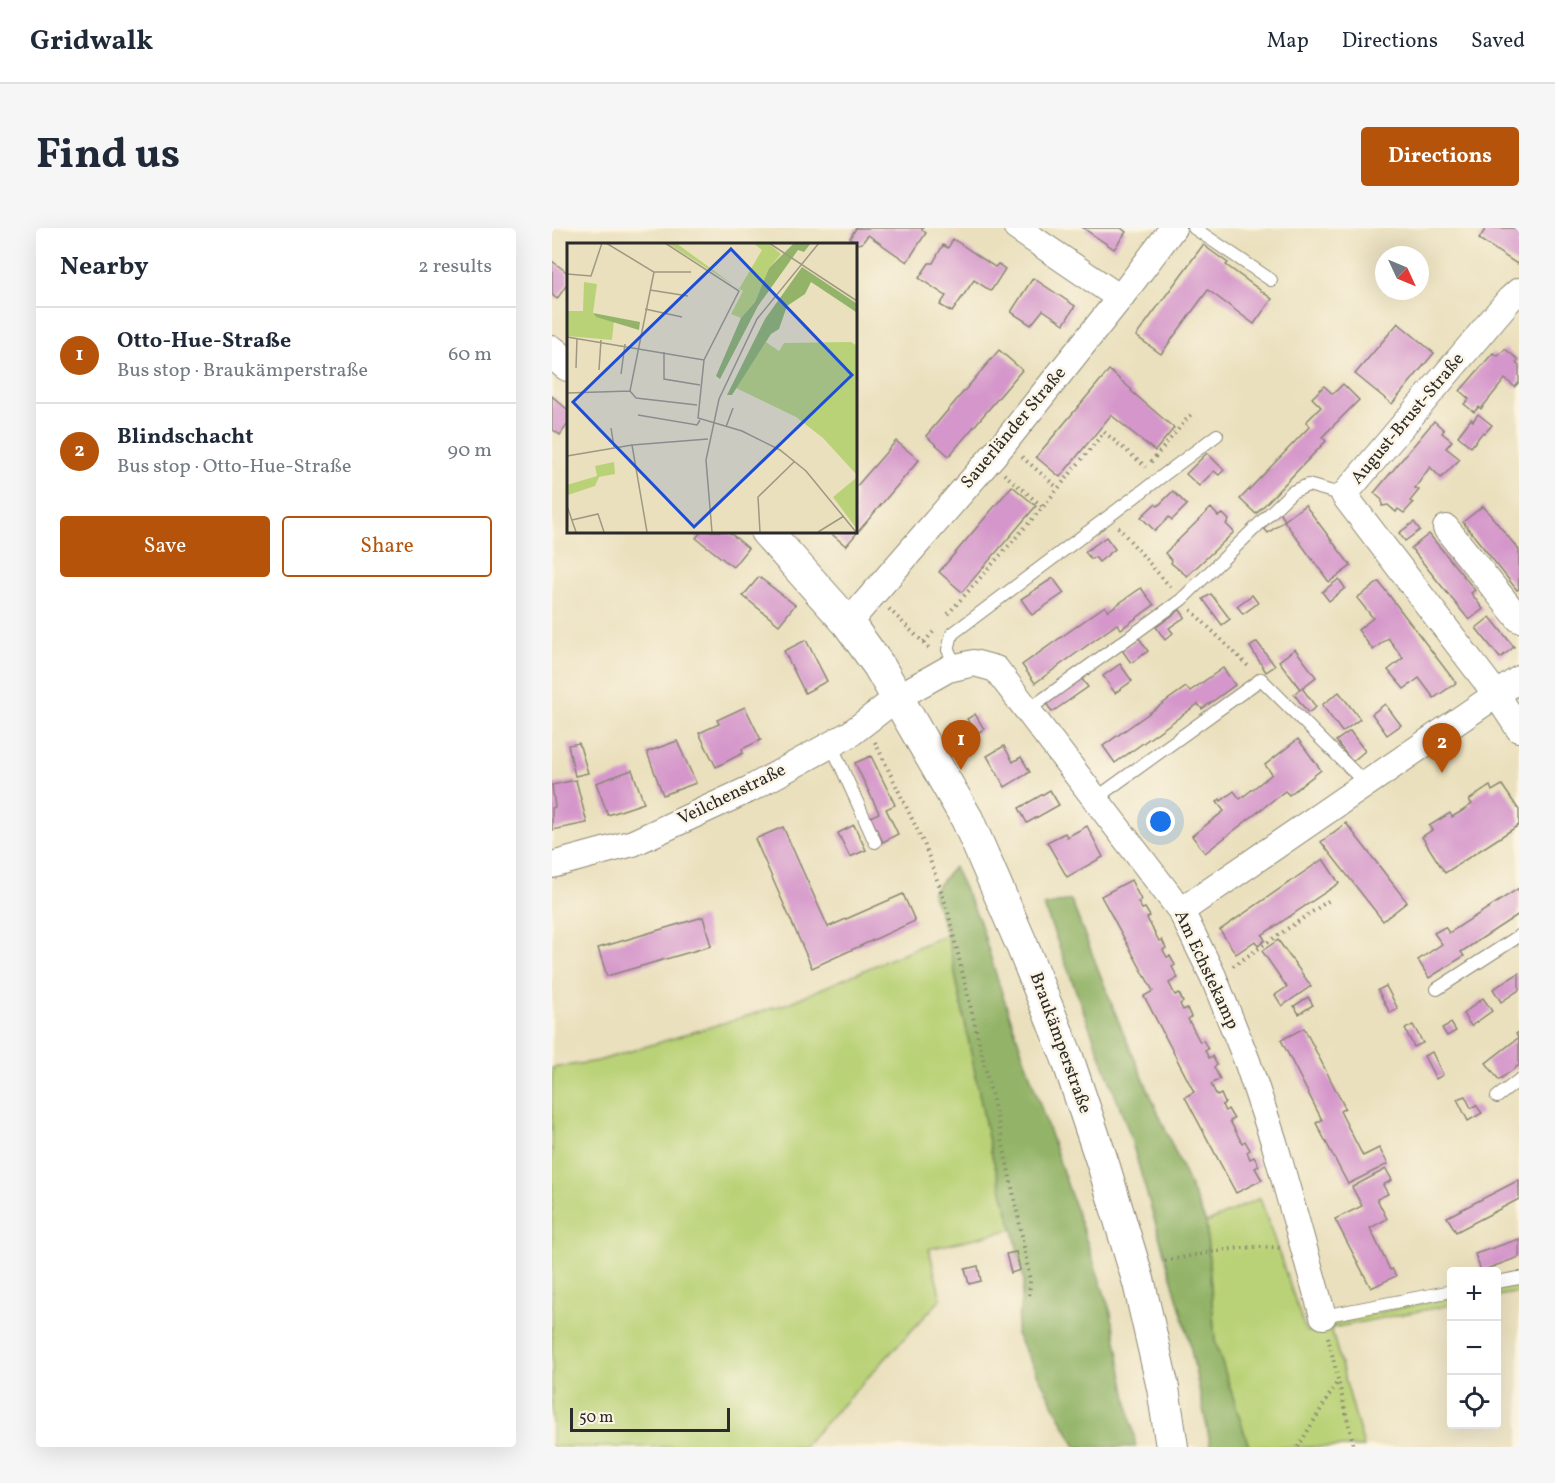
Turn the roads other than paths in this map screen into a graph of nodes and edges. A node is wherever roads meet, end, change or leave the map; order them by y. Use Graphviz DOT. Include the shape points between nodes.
graph roads {
  1 [pos="1017,228"];
  2 [pos="1173,228"];
  3 [pos="1194,228"];
  4 [pos="1271,280"];
  5 [pos="1519,291"];
  6 [pos="1120,298"];
  7 [pos="552,352"];
  8 [pos="567,364"];
  9 [pos="1217,435"];
  10 [pos="1344,495"];
  11 [pos="1446,528"];
  12 [pos="767,532"];
  13 [pos="1519,620"];
  14 [pos="848,623"];
  15 [pos="953,668"];
  16 [pos="1519,679"];
  17 [pos="1496,694"];
  18 [pos="898,697"];
  19 [pos="1028,710"];
  20 [pos="1519,729"];
  21 [pos="831,744"];
  22 [pos="1366,784"];
  23 [pos="1095,799"];
  24 [pos="875,842"];
  25 [pos="552,865"];
  26 [pos="1181,911"];
  27 [pos="1519,936"];
  28 [pos="1437,989"];
  29 [pos="1519,1080"];
  30 [pos="1497,1097"];
  31 [pos="1519,1278"];
  32 [pos="1501,1281"];
  33 [pos="1447,1292"];
  34 [pos="1323,1316"];
  35 [pos="1172,1447"];
  1 -- 6 [label="street"];
  2 -- 6 [label="street, Sauerländer Straße"];
  3 -- 4 [label="lane"];
  5 -- 10 [label="street, August-Brust-Straße"];
  6 -- 14 [label="street, Sauerländer Straße" via="996,451"];
  7 -- 8 [label="street"];
  9 -- 15 [label="lane" via="952,634 948,650"];
  10 -- 17 [label="street, August-Brust-Straße"];
  10 -- 19 [label="lane" via="1308,485 1292,492 1181,600"];
  11 -- 13 [label="street"];
  12 -- 14 [label="street, Braukämperstraße"];
  14 -- 18 [label="street, Braukämperstraße"];
  15 -- 18 [label="street, Am Echstekamp"];
  15 -- 19 [label="street, Am Echstekamp" via="974,663 996,669"];
  16 -- 17 [label="street"];
  17 -- 20 [label="street, August-Brust-Straße"];
  17 -- 22 [label="street"];
  18 -- 21 [label="street, Veilchenstraße"];
  18 -- 35 [label="street, Braukämperstraße" via="967,819 1067,1058 1139,1283"];
  19 -- 23 [label="street, Am Echstekamp"];
  21 -- 24 [label="lane"];
  21 -- 25 [label="street, Veilchenstraße" via="750,789 633,843"];
  22 -- 23 [label="lane" via="1261,679"];
  22 -- 26 [label="street"];
  23 -- 26 [label="street, Am Echstekamp"];
  26 -- 34 [label="street, Am Echstekamp" via="1213,976 1247,1061"];
  27 -- 28 [label="lane"];
  29 -- 30 [label="lane"];
  31 -- 32 [label="lane"];
  33 -- 34 [label="lane"];
}
